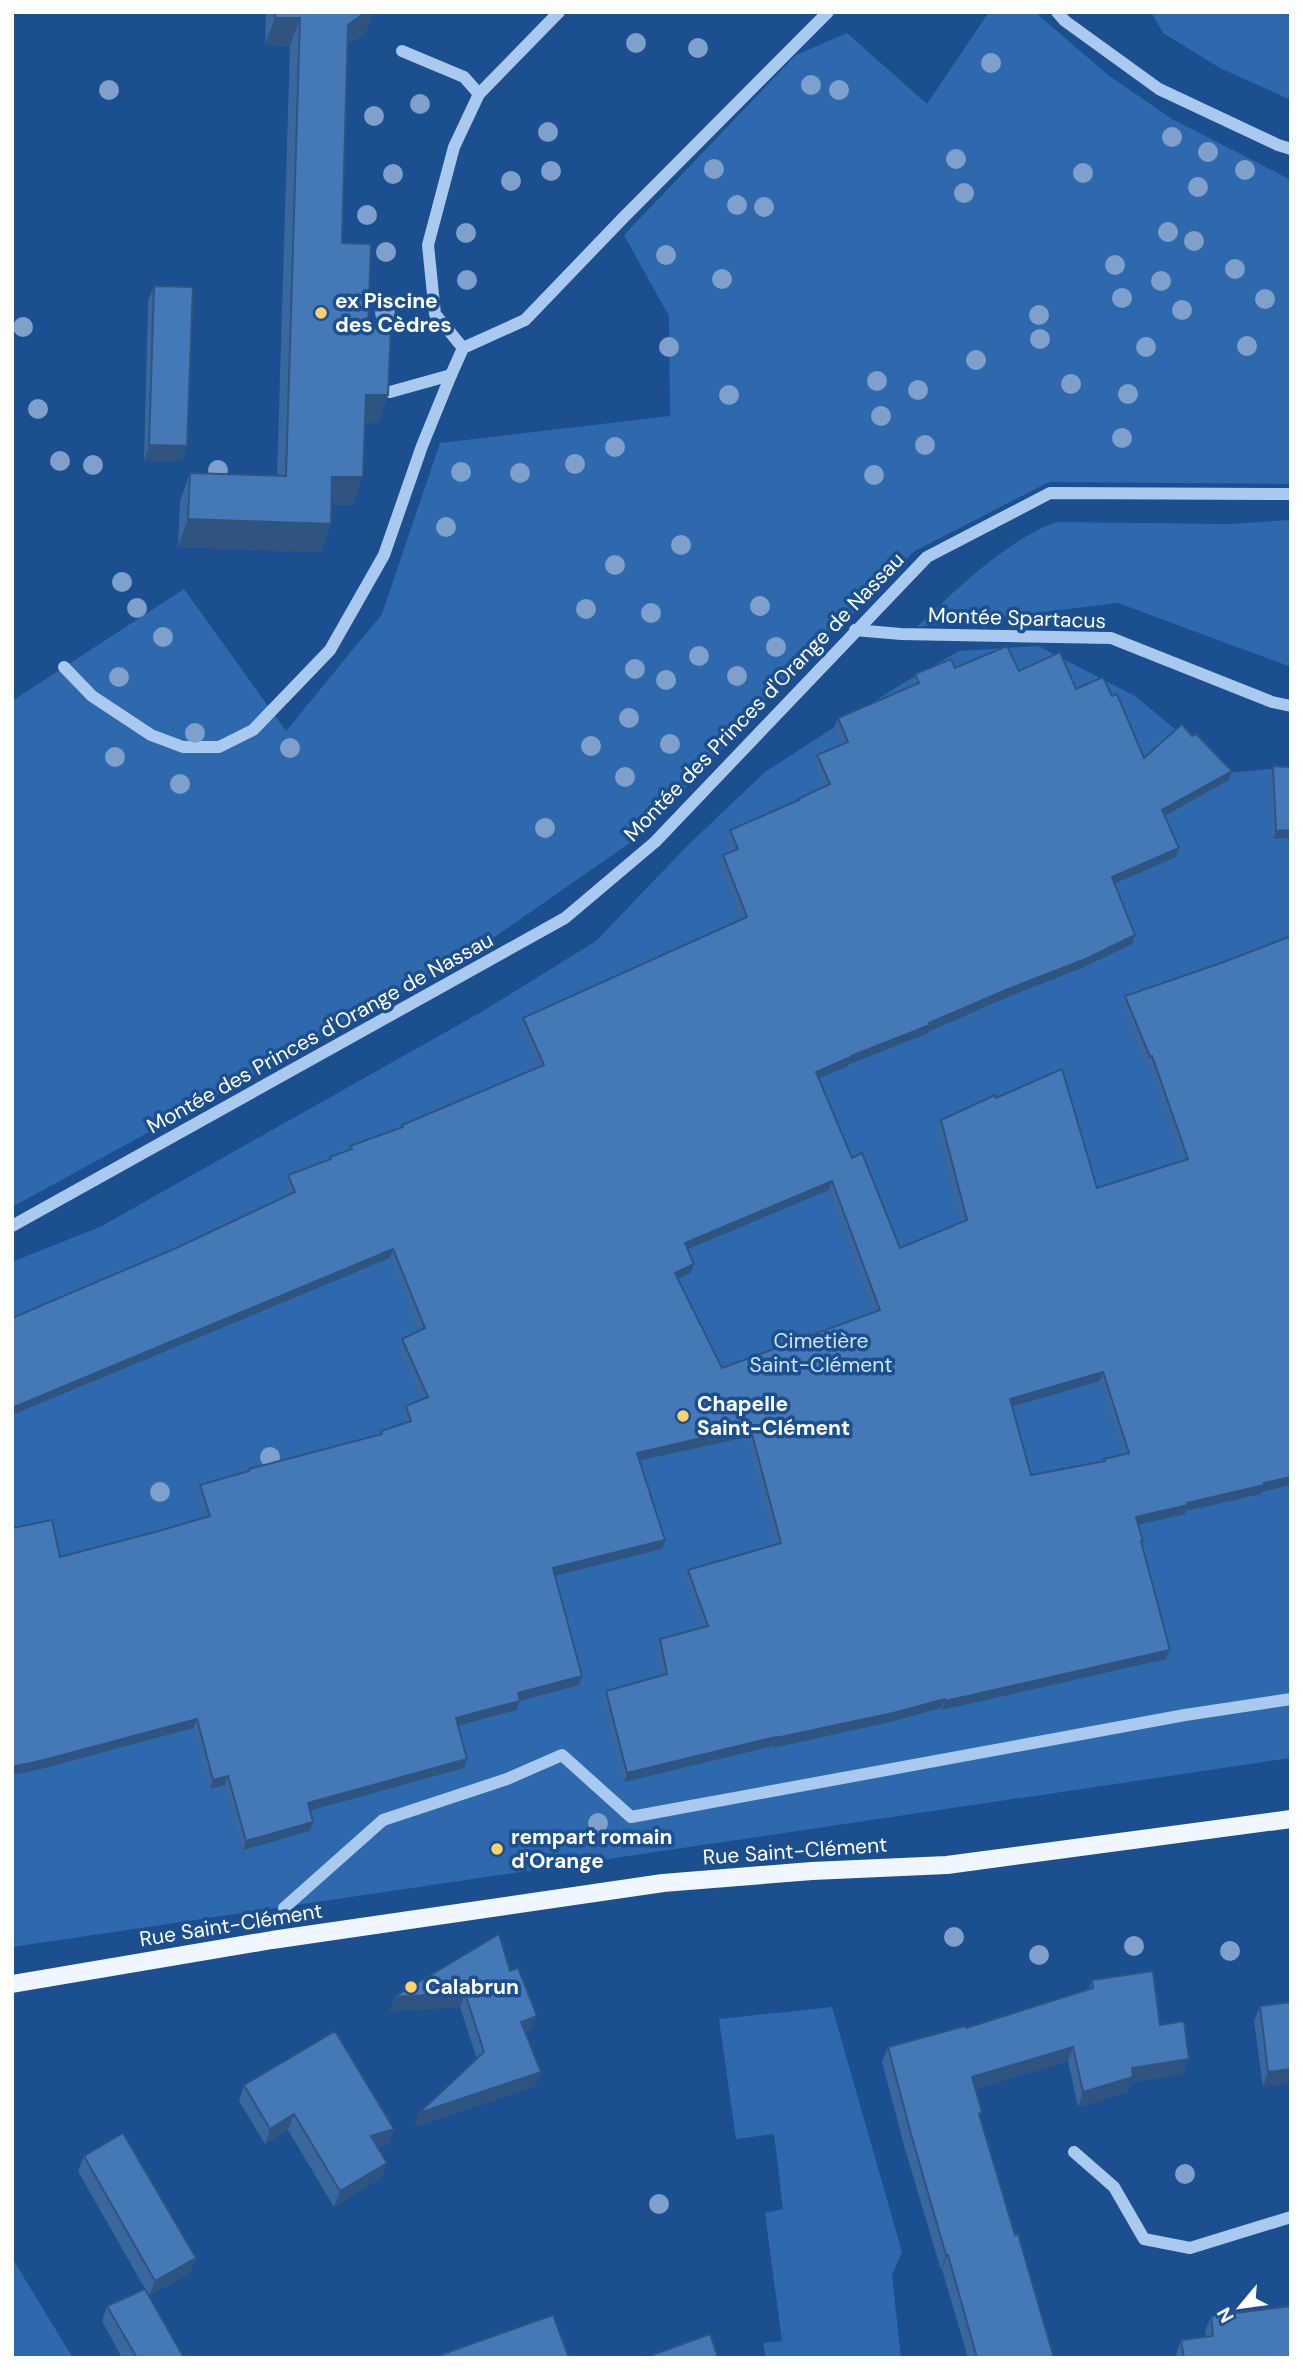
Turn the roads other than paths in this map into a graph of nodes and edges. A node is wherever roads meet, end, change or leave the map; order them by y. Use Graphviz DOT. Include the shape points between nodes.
graph roads {
  1 [pos="559,12"];
  2 [pos="828,12"];
  3 [pos="1056,12"];
  4 [pos="402,51"];
  5 [pos="479,94"];
  6 [pos="1291,149"];
  7 [pos="463,348"];
  8 [pos="451,375"];
  9 [pos="390,392"];
  10 [pos="1291,494"];
  11 [pos="855,630"];
  12 [pos="64,667"];
  13 [pos="1291,706"];
  14 [pos="12,1226"];
  15 [pos="1291,1699"];
  16 [pos="1291,1819"];
  17 [pos="284,1908"];
  18 [pos="12,1984"];
  19 [pos="1074,2152"];
  20 [pos="1291,2217"];
  1 -- 5 [label="street"];
  2 -- 7 [label="street" via="525,320"];
  3 -- 6 [label="street" via="1158,89"];
  4 -- 5 [label="street" via="464,77"];
  5 -- 7 [label="street" via="454,147 428,245 435,314"];
  7 -- 8 [label="street"];
  8 -- 9 [label="street"];
  8 -- 12 [label="street" via="384,555 330,650 253,730 219,747 183,747 151,735 92,696"];
  10 -- 11 [label="street, Montée des Princes d'Orange de Nassau" via="1050,493 927,557"];
  11 -- 13 [label="street, Montée Spartacus" via="1111,638"];
  11 -- 14 [label="street, Montée des Princes d'Orange de Nassau" via="655,842 565,918"];
  15 -- 17 [label="street" via="631,1817 562,1755 507,1779 383,1820"];
  16 -- 18 [label="main road, Rue Saint-Clément" via="947,1865 663,1883 272,1940"];
  19 -- 20 [label="street" via="1114,2187 1144,2239 1190,2248"];
}
